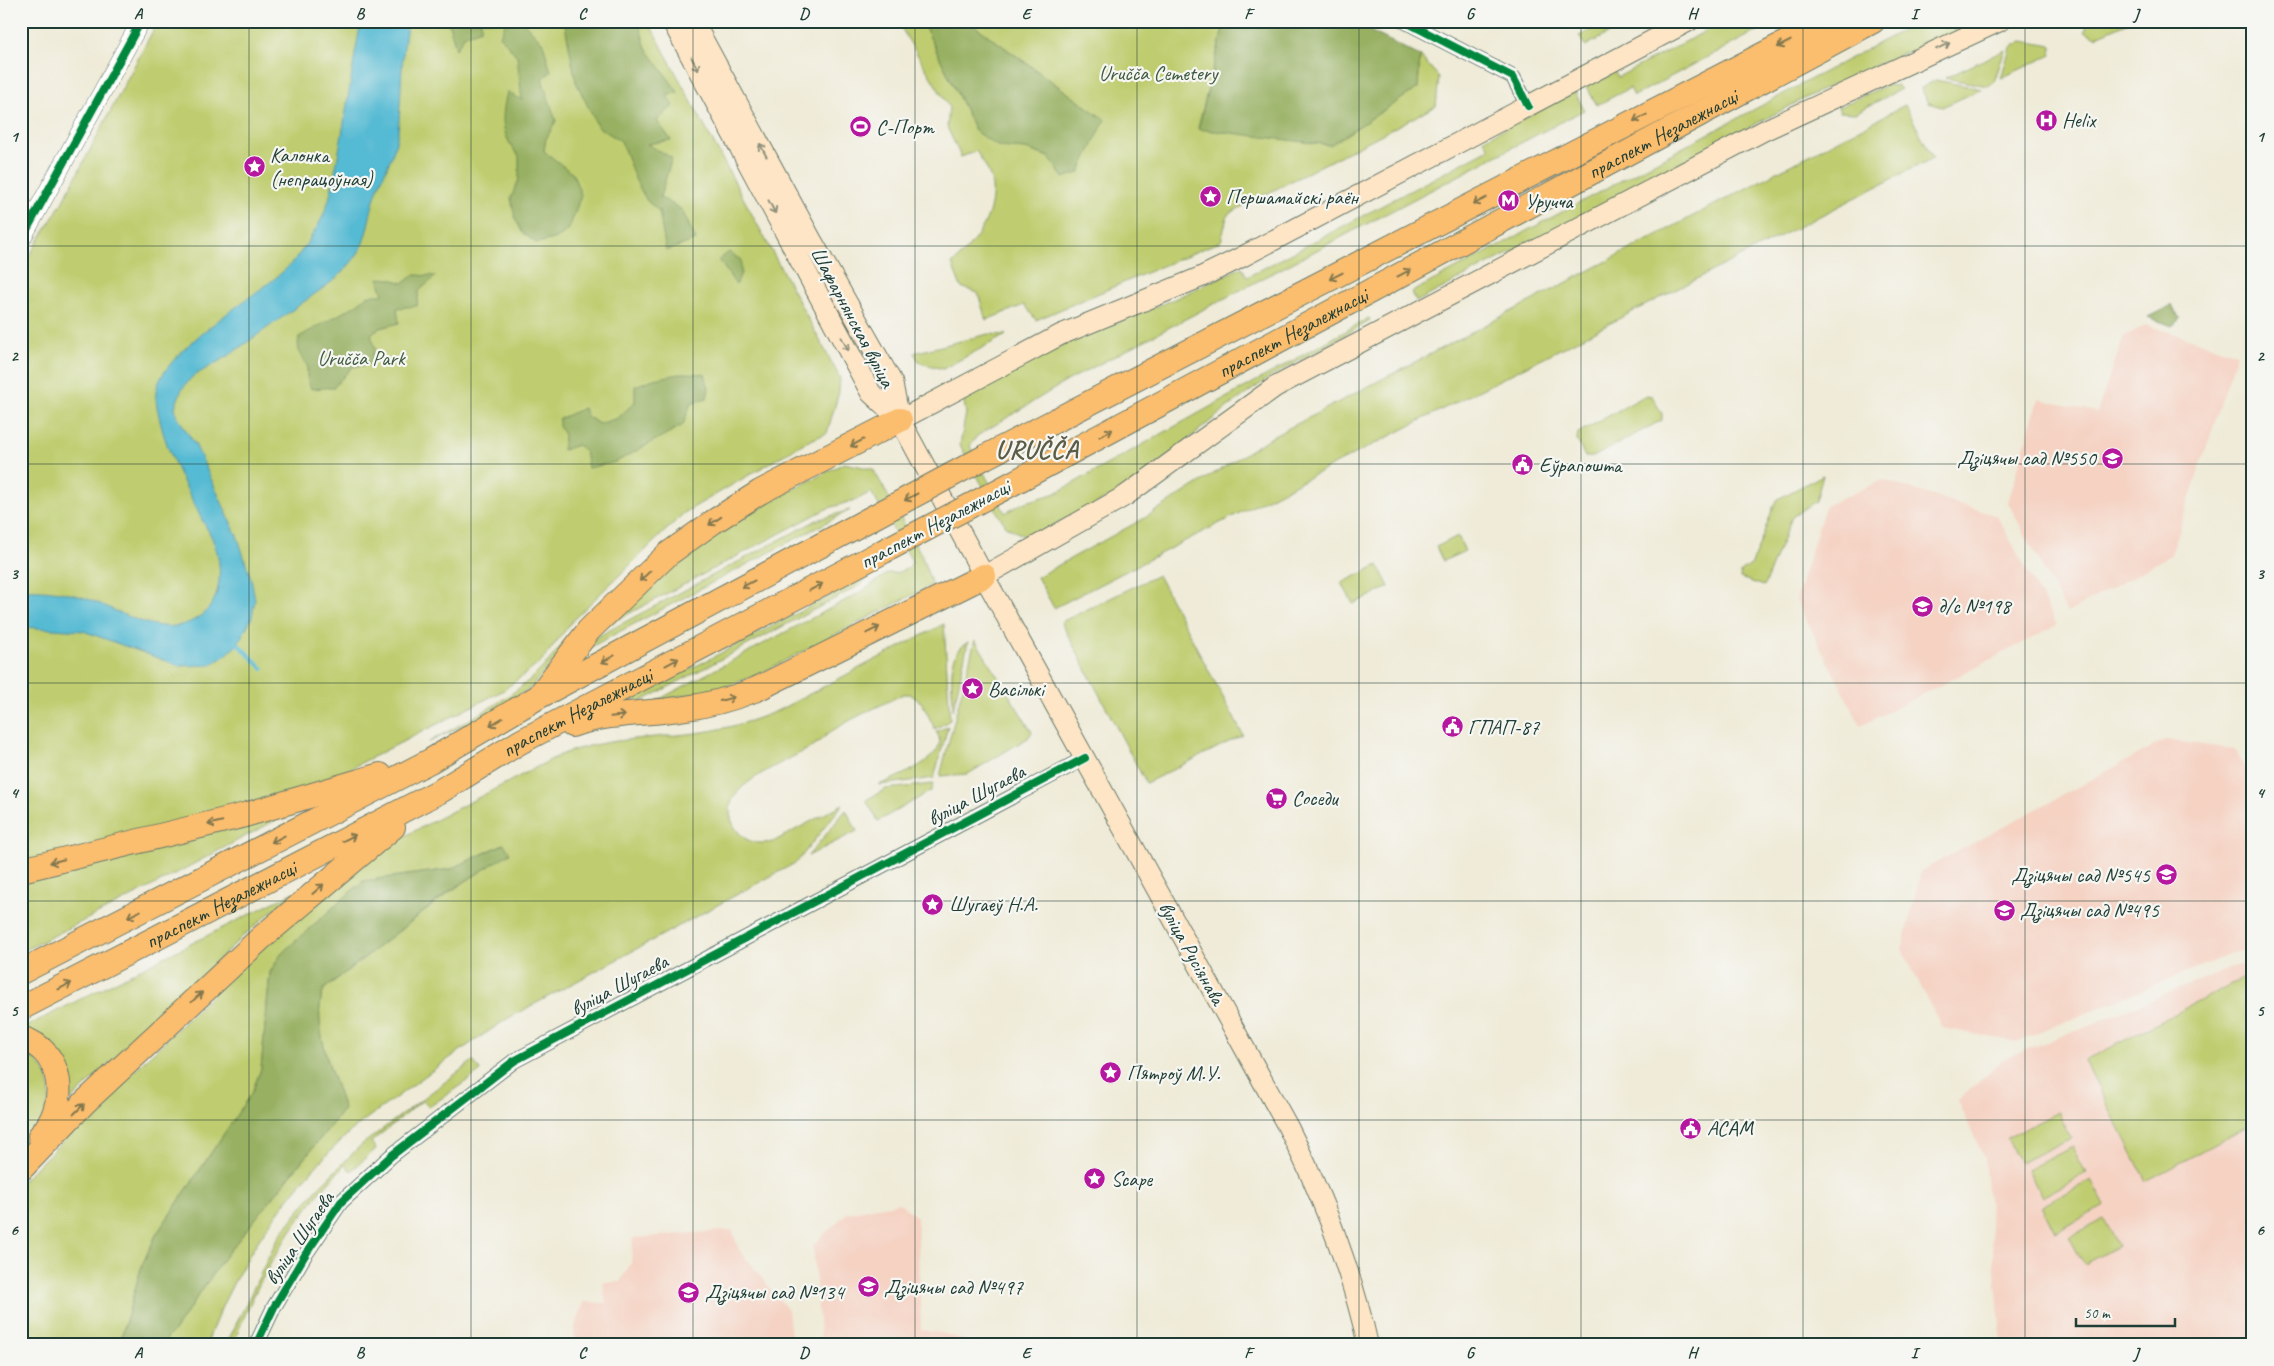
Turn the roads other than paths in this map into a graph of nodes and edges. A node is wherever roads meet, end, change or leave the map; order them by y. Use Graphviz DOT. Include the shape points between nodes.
graph roads {
  1 [pos="141,21"];
  2 [pos="672,21"];
  3 [pos="693,21"];
  4 [pos="1404,21"];
  5 [pos="1689,21"];
  6 [pos="1873,21"];
  7 [pos="1889,21"];
  8 [pos="2000,21"];
  9 [pos="1829,26"];
  10 [pos="1528,106"];
  11 [pos="21,240"];
  12 [pos="900,420"];
  13 [pos="984,576"];
  14 [pos="538,697"];
  15 [pos="520,742"];
  16 [pos="1085,758"];
  17 [pos="430,761"];
  18 [pos="442,790"];
  19 [pos="21,870"];
  20 [pos="21,972"];
  21 [pos="21,1008"];
  22 [pos="21,1038"];
  23 [pos="21,1155"];
  24 [pos="21,1169"];
  25 [pos="256,1345"];
  26 [pos="1368,1345"];
  1 -- 11 [label="street"];
  2 -- 12 [label="main road, Шафарнянская вуліца, one-way" via="871,392"];
  12 -- 3 [label="main road, Шафарнянская вуліца, one-way" via="892,382"];
  4 -- 10 [label="street" via="1512,77"];
  5 -- 10 [label="main road"];
  6 -- 9 [label="highway, праспект Незалежнасці"];
  7 -- 9 [label="highway"];
  13 -- 8 [label="main road, праспект Незалежнасці, one-way" via="1125,496 1275,387 1765,130"];
  9 -- 14 [label="highway, праспект Незалежнасці, one-way, bridge" via="985,457"];
  15 -- 9 [label="highway, праспект Незалежнасці, one-way, bridge" via="1002,489"];
  10 -- 12 [label="main road" via="1236,260 1060,336"];
  12 -- 13 [label="main road, вуліца Русіянава"];
  12 -- 14 [label="highway, one-way" via="760,492 668,554 590,630"];
  15 -- 13 [label="highway, one-way" via="602,717 679,709 732,698 757,689"];
  13 -- 16 [label="main road, вуліца Русіянава"];
  14 -- 17 [label="highway, праспект Незалежнасці, one-way"];
  15 -- 18 [label="highway, праспект Незалежнасці"];
  16 -- 25 [label="street, вуліца Шугаева" via="514,1060 392,1156 341,1202 274,1307"];
  16 -- 26 [label="main road, вуліца Русіянава" via="1306,1163 1336,1235"];
  17 -- 19 [label="highway, one-way" via="245,815"];
  17 -- 20 [label="highway, праспект Незалежнасці, one-way"];
  21 -- 18 [label="highway, праспект Незалежнасці, one-way"];
  24 -- 18 [label="highway, one-way" via="85,1102 261,938"];
  22 -- 23 [label="highway" via="35,1044 51,1059 59,1092 54,1116"];
}
